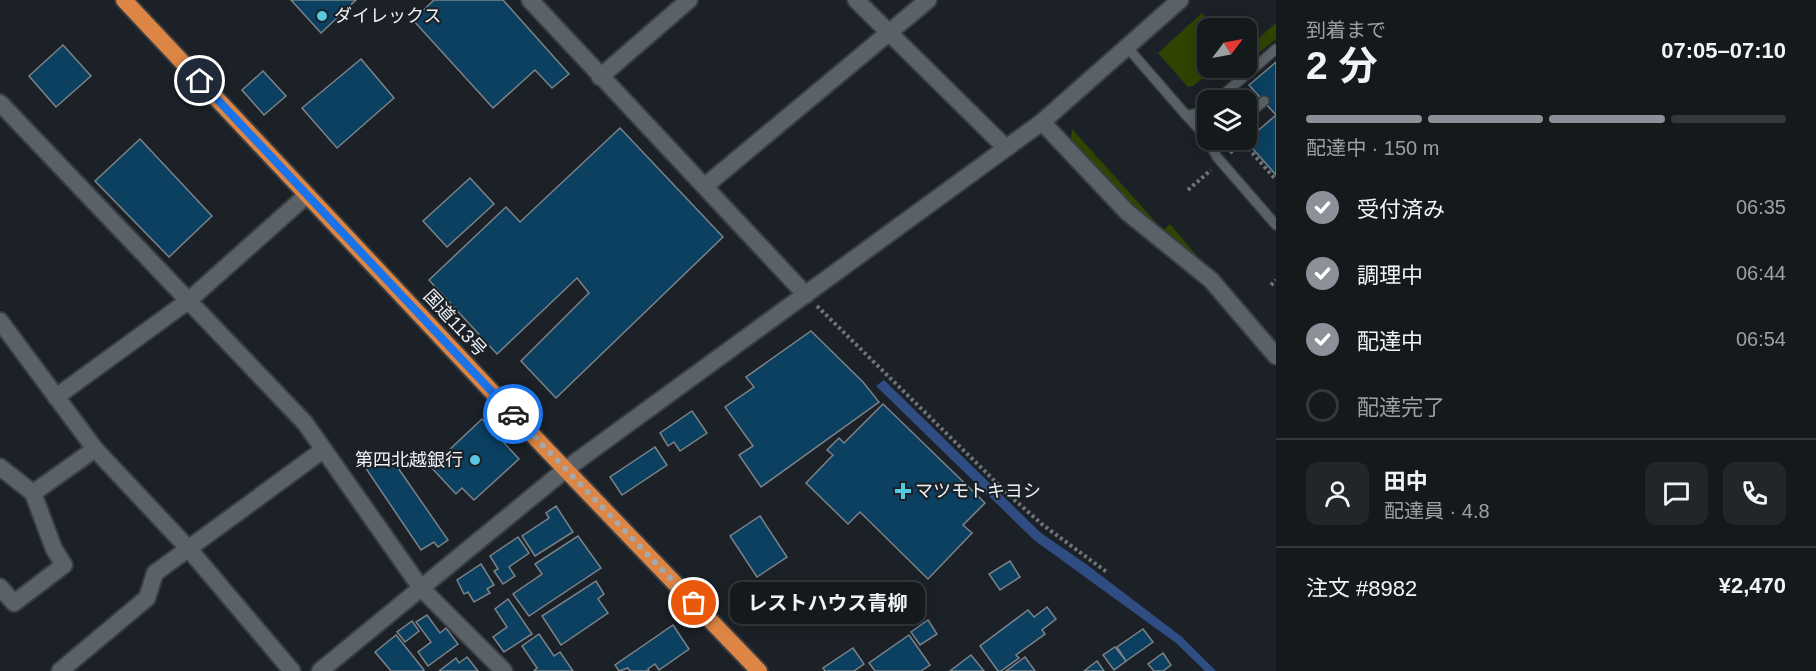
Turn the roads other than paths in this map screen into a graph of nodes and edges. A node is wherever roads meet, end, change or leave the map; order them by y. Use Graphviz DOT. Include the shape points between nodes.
graph roads {
  1 [pos="124,0"];
  2 [pos="530,0"];
  3 [pos="689,0"];
  4 [pos="856,0"];
  5 [pos="928,0"];
  6 [pos="1180,0"];
  7 [pos="888,33"];
  8 [pos="1127,47"];
  9 [pos="1276,49"];
  10 [pos="600,76"];
  11 [pos="1229,90"];
  12 [pos="1263,101"];
  13 [pos="0,103"];
  14 [pos="1257,106"];
  15 [pos="1197,114"];
  16 [pos="1186,115"];
  17 [pos="1042,122"];
  18 [pos="1197,127"];
  19 [pos="1006,148"];
  20 [pos="1214,150"];
  21 [pos="705,186"];
  22 [pos="307,195"];
  23 [pos="1276,225"];
  24 [pos="806,295"];
  25 [pos="188,301"];
  26 [pos="2,329"];
  27 [pos="1276,356"];
  28 [pos="56,398"];
  29 [pos="95,449"];
  30 [pos="323,450"];
  31 [pos="0,467"];
  32 [pos="566,469"];
  33 [pos="33,493"];
  34 [pos="188,548"];
  35 [pos="0,587"];
  36 [pos="422,588"];
  37 [pos="60,671"];
  38 [pos="292,671"];
  39 [pos="320,671"];
  40 [pos="504,671"];
  41 [pos="759,671"];
  1 -- 22 [label="highway, 国道113号"];
  2 -- 10 [label="street"];
  3 -- 10 [label="street"];
  4 -- 7 [label="street"];
  5 -- 7 [label="street"];
  6 -- 8 [label="street"];
  7 -- 19 [label="street"];
  7 -- 21 [label="street"];
  8 -- 16 [label="lane"];
  8 -- 17 [label="street"];
  9 -- 11 [label="lane"];
  10 -- 21 [label="street"];
  12 -- 14 [label="lane"];
  13 -- 25 [label="street"];
  15 -- 16 [label="lane"];
  16 -- 18 [label="lane"];
  17 -- 19 [label="street"];
  17 -- 27 [label="street" via="1127,212 1210,280"];
  19 -- 24 [label="street"];
  20 -- 23 [label="lane"];
  21 -- 24 [label="street"];
  22 -- 25 [label="street"];
  22 -- 32 [label="highway, 国道113号"];
  24 -- 32 [label="street"];
  25 -- 28 [label="street"];
  25 -- 30 [label="street" via="305,423"];
  26 -- 28 [label="street"];
  28 -- 29 [label="street"];
  29 -- 33 [label="street"];
  29 -- 34 [label="street"];
  30 -- 34 [label="street"];
  30 -- 36 [label="street"];
  31 -- 33 [label="street"];
  32 -- 36 [label="street"];
  32 -- 41 [label="highway, 国道113号"];
  33 -- 35 [label="street" via="64,565 14,603"];
  34 -- 37 [label="street" via="155,573 147,598"];
  34 -- 38 [label="street"];
  36 -- 39 [label="street"];
  36 -- 40 [label="street"];
}
